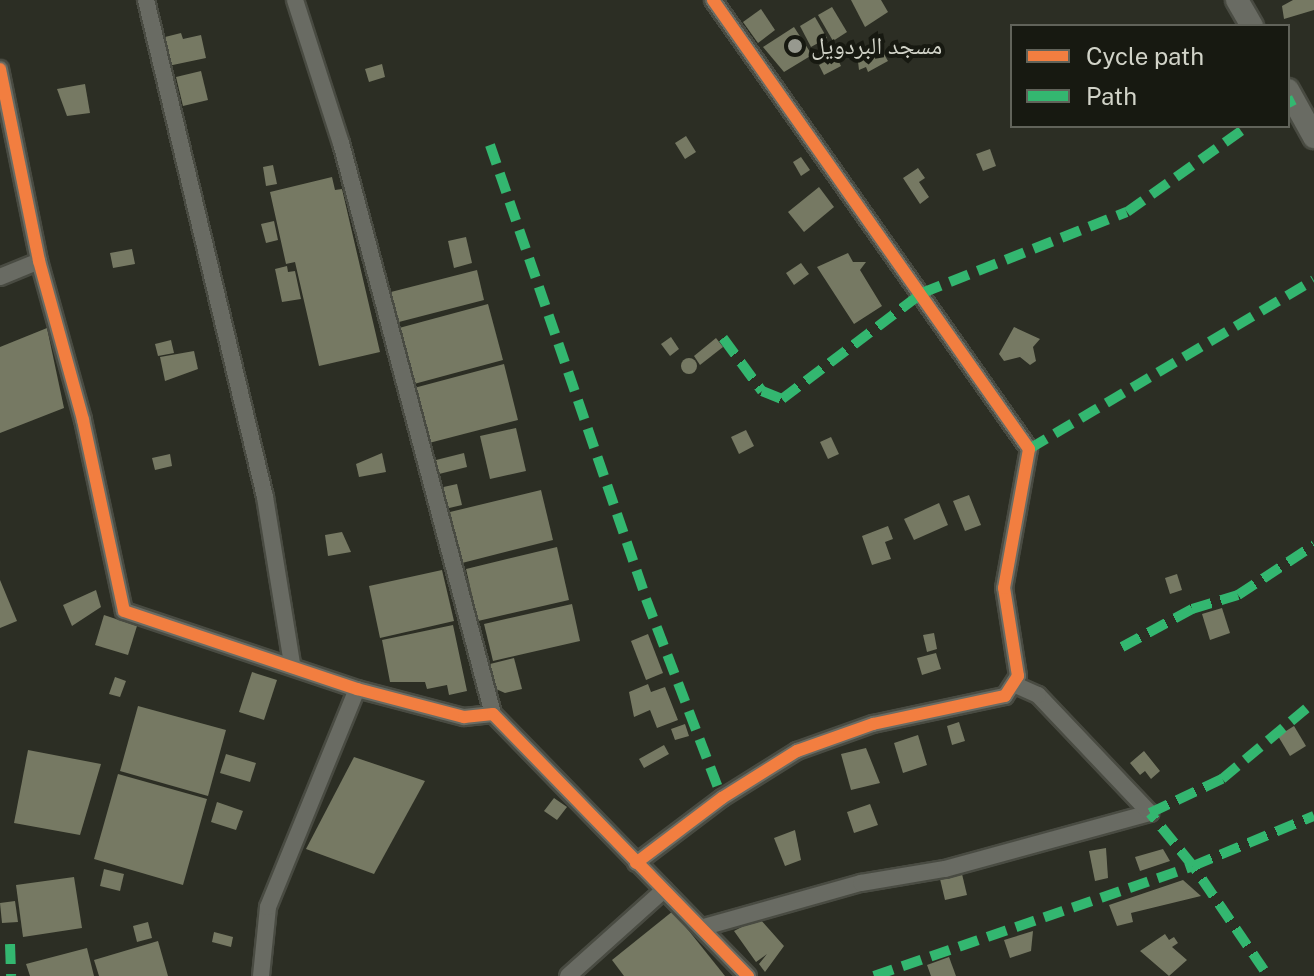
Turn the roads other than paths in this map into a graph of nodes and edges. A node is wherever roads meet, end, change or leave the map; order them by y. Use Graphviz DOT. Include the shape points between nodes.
graph roads {
  1 [pos="146,0"];
  2 [pos="295,0"];
  3 [pos="713,0"];
  4 [pos="1237,0"];
  5 [pos="1251,24"];
  6 [pos="0,69"];
  7 [pos="1290,94"];
  8 [pos="1314,137"];
  9 [pos="39,261"];
  10 [pos="0,277"];
  11 [pos="292,664"];
  12 [pos="1016,685"];
  13 [pos="357,689"];
  14 [pos="493,714"];
  15 [pos="636,863"];
  16 [pos="664,890"];
  17 [pos="704,927"];
  18 [pos="261,976"];
  19 [pos="568,976"];
  20 [pos="748,976"];
  1 -- 11 [label="street" via="265,497"];
  2 -- 14 [label="street" via="341,143"];
  3 -- 12 [label="street" via="1029,449 1004,588"];
  4 -- 5 [label="main road"];
  6 -- 9 [label="street"];
  7 -- 8 [label="main road"];
  9 -- 10 [label="street"];
  9 -- 11 [label="street" via="83,420 124,611"];
  11 -- 13 [label="street"];
  12 -- 15 [label="street" via="1005,696 873,724 797,751 722,798"];
  12 -- 17 [label="street" via="1038,695 1150,813"];
  13 -- 14 [label="street" via="464,717"];
  13 -- 18 [label="street" via="268,907"];
  14 -- 15 [label="street"];
  15 -- 16 [label="street"];
  16 -- 17 [label="street"];
  16 -- 19 [label="street"];
  17 -- 20 [label="street"];
}
